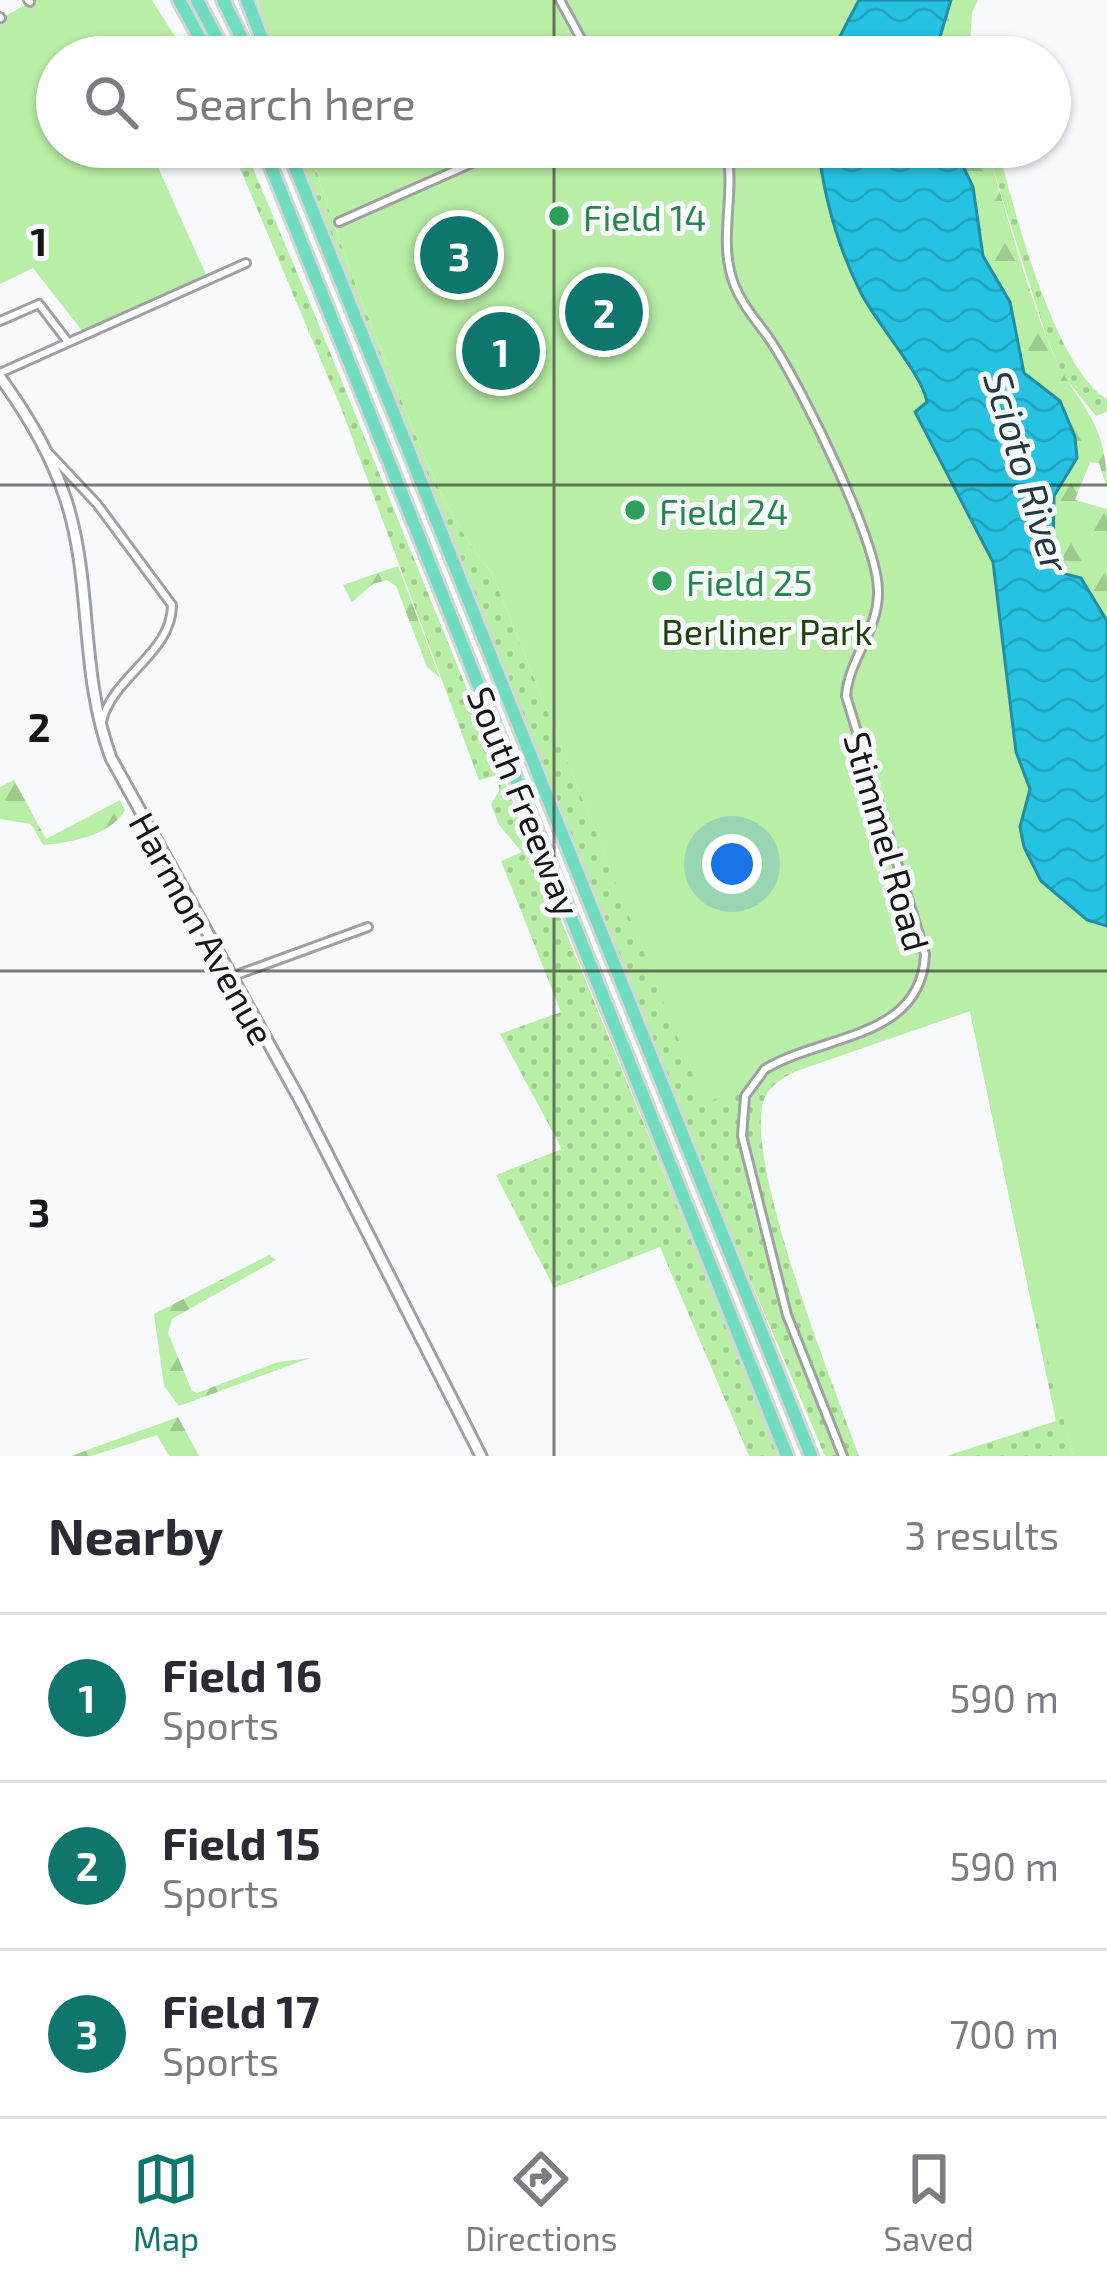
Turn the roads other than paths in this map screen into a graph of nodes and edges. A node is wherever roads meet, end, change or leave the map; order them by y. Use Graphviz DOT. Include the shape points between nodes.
graph roads {
  1 [pos="179,0"];
  2 [pos="197,0"];
  3 [pos="223,0"];
  4 [pos="247,0"];
  5 [pos="560,0"];
  6 [pos="199,36"];
  7 [pos="216,36"];
  8 [pos="240,36"];
  9 [pos="261,36"];
  10 [pos="580,36"];
  11 [pos="270,168"];
  12 [pos="298,168"];
  13 [pos="461,168"];
  14 [pos="728,168"];
  15 [pos="339,222"];
  16 [pos="246,263"];
  17 [pos="0,321"];
  18 [pos="68,342"];
  19 [pos="0,375"];
  20 [pos="47,452"];
  21 [pos="100,729"];
  22 [pos="368,927"];
  23 [pos="231,976"];
  24 [pos="481,1456"];
  25 [pos="787,1456"];
  26 [pos="811,1456"];
  27 [pos="843,1456"];
  1 -- 6 [label="highway"];
  2 -- 7 [label="highway"];
  3 -- 8 [label="highway"];
  4 -- 9 [label="highway"];
  5 -- 10 [label="street"];
  11 -- 25 [label="highway, South Freeway"];
  12 -- 26 [label="highway, South Freeway"];
  13 -- 15 [label="street"];
  14 -- 27 [label="street, Stimmel Road" via="734,284 792,377 871,550 877,611 846,696 926,954 920,991 898,1016 765,1069 741,1115 774,1273"];
  16 -- 18 [label="street"];
  17 -- 18 [label="street" via="39,304"];
  18 -- 19 [label="street"];
  19 -- 20 [label="main road, Harmon Avenue"];
  20 -- 21 [label="main road, Harmon Avenue" via="74,534"];
  20 -- 21 [label="street" via="69,469 172,604 163,637 114,693"];
  21 -- 23 [label="main road, Harmon Avenue"];
  22 -- 23 [label="street"];
  23 -- 24 [label="main road, Harmon Avenue"];
}
